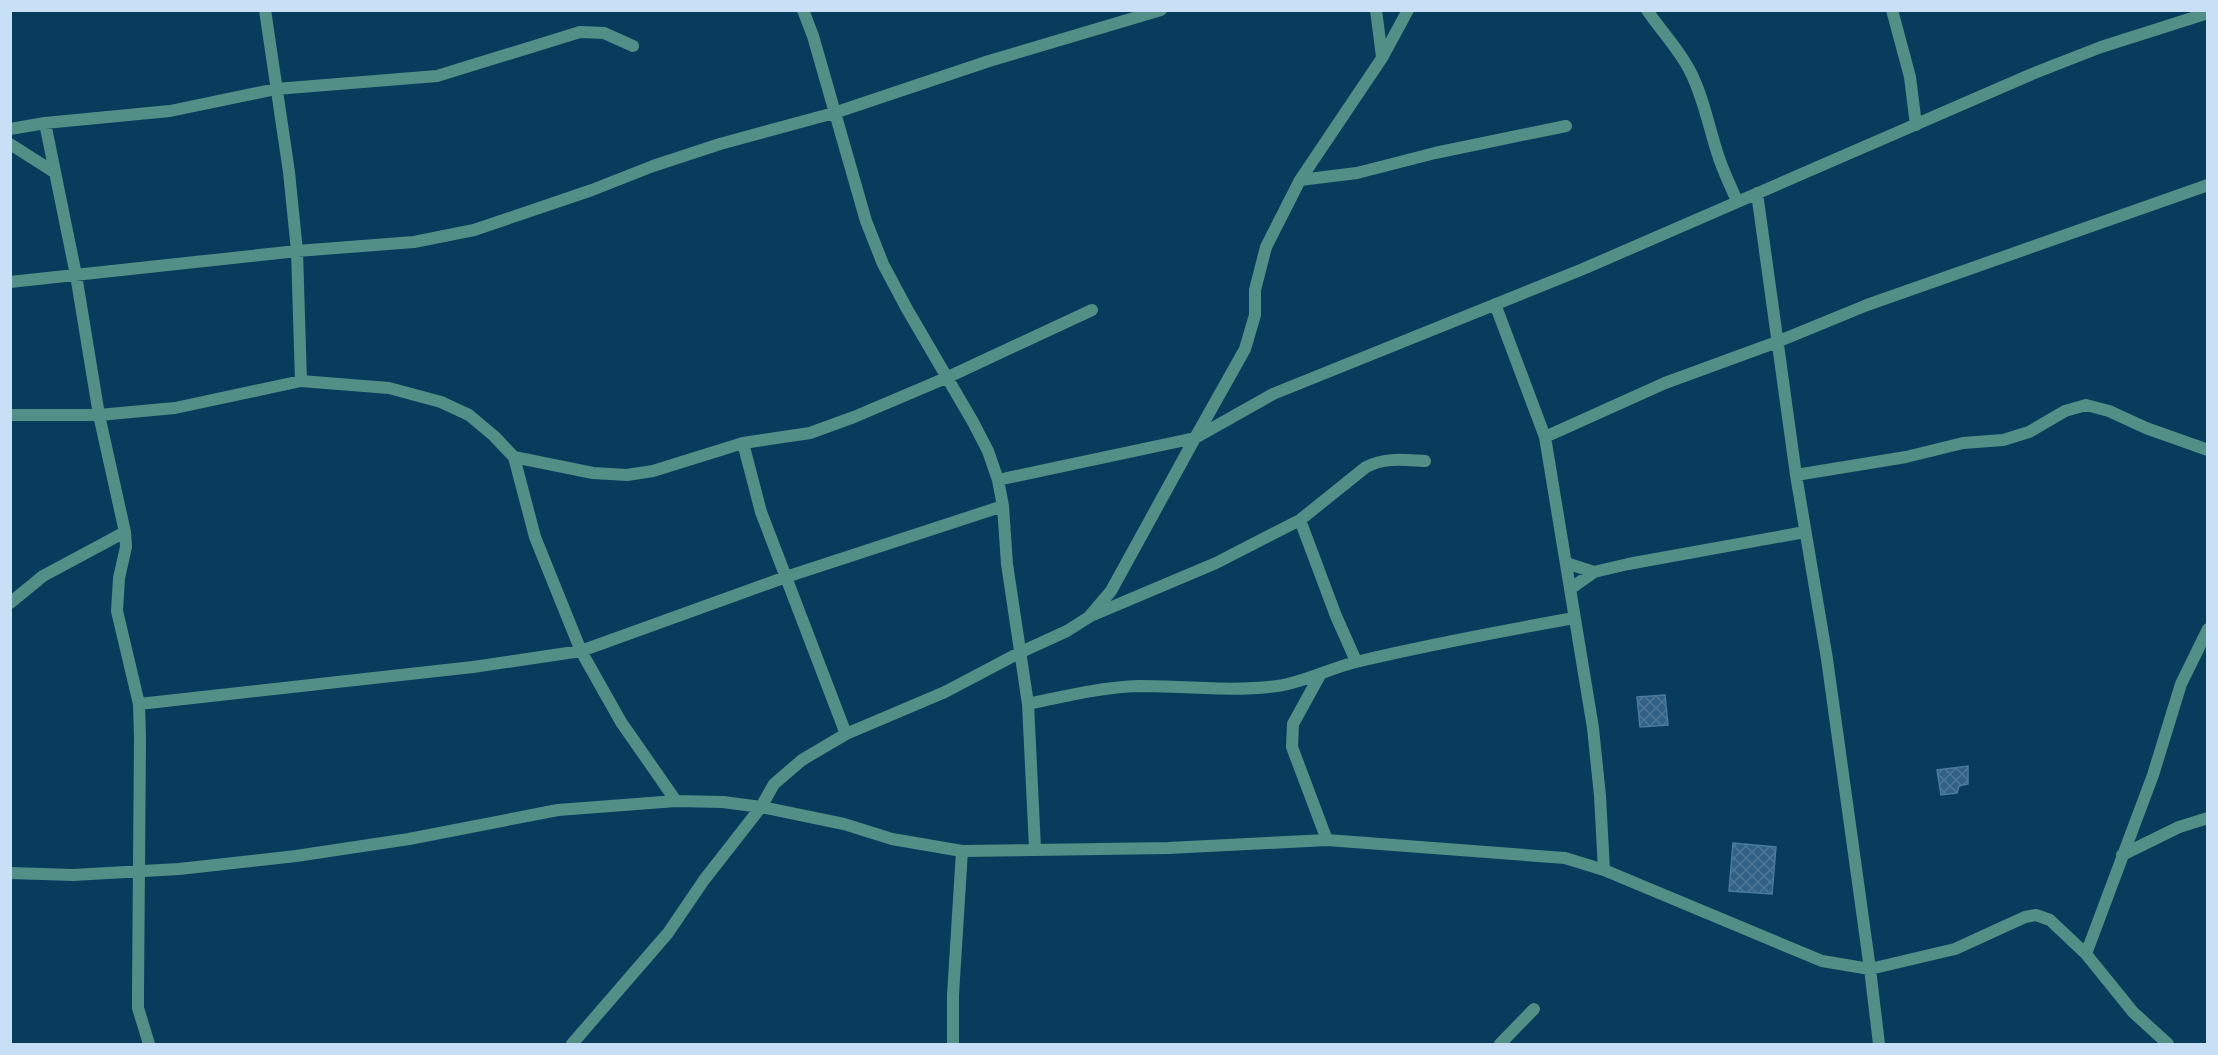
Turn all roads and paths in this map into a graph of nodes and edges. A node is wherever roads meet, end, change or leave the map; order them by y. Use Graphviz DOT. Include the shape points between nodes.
graph roads {
  1 [pos="265,10"];
  2 [pos="803,10"];
  3 [pos="1161,10"];
  4 [pos="1377,10"];
  5 [pos="1408,10"];
  6 [pos="1647,10"];
  7 [pos="1892,10"];
  8 [pos="2208,13"];
  9 [pos="633,46"];
  10 [pos="1382,58"];
  11 [pos="276,89"];
  12 [pos="834,113"];
  13 [pos="45,123"];
  14 [pos="1916,125"];
  15 [pos="1566,126"];
  16 [pos="10,129"];
  17 [pos="10,144"];
  18 [pos="54,172"];
  19 [pos="1300,180"];
  20 [pos="2208,185"];
  21 [pos="1757,193"];
  22 [pos="1737,201"];
  23 [pos="297,250"];
  24 [pos="76,275"];
  25 [pos="10,282"];
  26 [pos="1495,304"];
  27 [pos="1092,310"];
  28 [pos="1777,342"];
  29 [pos="946,378"];
  30 [pos="301,381"];
  31 [pos="10,415"];
  32 [pos="99,415"];
  33 [pos="1545,437"];
  34 [pos="1195,438"];
  35 [pos="743,443"];
  36 [pos="2208,450"];
  37 [pos="513,457"];
  38 [pos="1425,461"];
  39 [pos="1796,475"];
  40 [pos="998,480"];
  41 [pos="1003,506"];
  42 [pos="1300,520"];
  43 [pos="125,532"];
  44 [pos="1805,532"];
  45 [pos="1566,563"];
  46 [pos="1594,572"];
  47 [pos="786,577"];
  48 [pos="1570,590"];
  49 [pos="10,603"];
  50 [pos="1089,617"];
  51 [pos="1574,618"];
  52 [pos="2208,629"];
  53 [pos="581,651"];
  54 [pos="1021,652"];
  55 [pos="1356,661"];
  56 [pos="1320,675"];
  57 [pos="139,704"];
  58 [pos="1028,704"];
  59 [pos="846,734"];
  60 [pos="676,801"];
  61 [pos="761,807"];
  62 [pos="2208,818"];
  63 [pos="1327,840"];
  64 [pos="1035,848"];
  65 [pos="962,851"];
  66 [pos="2122,855"];
  67 [pos="1604,870"];
  68 [pos="139,872"];
  69 [pos="10,873"];
  70 [pos="2086,954"];
  71 [pos="1870,969"];
  72 [pos="1534,1009"];
  73 [pos="149,1044"];
  74 [pos="572,1044"];
  75 [pos="953,1044"];
  76 [pos="1500,1044"];
  77 [pos="1879,1044"];
  78 [pos="2168,1044"];
  1 -- 11 [label="street"];
  2 -- 12 [label="street"];
  3 -- 12 [label="street"];
  4 -- 10 [label="street"];
  5 -- 10 [label="street"];
  6 -- 22 [label="street" via="1691,72"];
  7 -- 14 [label="street" via="1910,77"];
  8 -- 14 [label="street" via="2101,47"];
  9 -- 11 [label="street" via="604,33 580,32 437,76"];
  10 -- 19 [label="street"];
  11 -- 13 [label="street" via="170,111"];
  11 -- 23 [label="street"];
  12 -- 23 [label="street" via="720,144 474,230 414,242"];
  12 -- 29 [label="street" via="883,264"];
  13 -- 16 [label="street"];
  13 -- 18 [label="street"];
  14 -- 21 [label="street"];
  15 -- 19 [label="street" via="1357,173"];
  17 -- 18 [label="street"];
  18 -- 24 [label="street"];
  19 -- 34 [label="street" via="1266,247 1245,349"];
  20 -- 28 [label="street" via="1878,301"];
  21 -- 22 [label="street"];
  21 -- 28 [label="street"];
  22 -- 26 [label="street"];
  23 -- 24 [label="street"];
  23 -- 30 [label="street"];
  24 -- 25 [label="street"];
  24 -- 32 [label="street"];
  26 -- 33 [label="street"];
  26 -- 34 [label="street" via="1273,394"];
  27 -- 29 [label="street"];
  28 -- 33 [label="street" via="1665,382"];
  28 -- 39 [label="street"];
  29 -- 35 [label="street" via="810,433"];
  29 -- 40 [label="street" via="988,451"];
  30 -- 32 [label="street" via="175,408"];
  30 -- 37 [label="street" via="389,388 441,402 469,415"];
  31 -- 32 [label="street"];
  32 -- 43 [label="street"];
  33 -- 45 [label="street"];
  34 -- 40 [label="street"];
  34 -- 50 [label="street" via="1111,591"];
  35 -- 37 [label="street" via="653,471 627,475 593,473"];
  35 -- 47 [label="street" via="761,512"];
  36 -- 39 [label="street" via="2086,405 2064,411 2028,432 2003,440 1963,443 1906,457"];
  37 -- 53 [label="street" via="535,537"];
  38 -- 42 [label="street" via="1378,461"];
  39 -- 44 [label="street"];
  40 -- 41 [label="street"];
  41 -- 47 [label="street"];
  41 -- 54 [label="street" via="1007,564"];
  42 -- 50 [label="street" via="1216,563"];
  42 -- 55 [label="street"];
  43 -- 49 [label="street" via="43,576"];
  43 -- 57 [label="street" via="117,611"];
  44 -- 46 [label="street"];
  44 -- 71 [label="street" via="1827,659"];
  45 -- 46 [label="street"];
  45 -- 48 [label="street"];
  46 -- 48 [label="street"];
  47 -- 53 [label="street"];
  47 -- 59 [label="street"];
  48 -- 51 [label="street"];
  50 -- 54 [label="street"];
  51 -- 55 [label="street"];
  51 -- 67 [label="street" via="1593,728"];
  52 -- 66 [label="street" via="2181,684 2153,775"];
  53 -- 57 [label="street"];
  53 -- 60 [label="street" via="621,722"];
  54 -- 58 [label="street"];
  54 -- 59 [label="street" via="945,692"];
  55 -- 56 [label="street"];
  56 -- 58 [label="street" via="1252,688 1099,689"];
  56 -- 63 [label="street" via="1291,735"];
  57 -- 68 [label="street"];
  58 -- 64 [label="street"];
  59 -- 61 [label="street" via="802,760 774,784"];
  60 -- 61 [label="street"];
  60 -- 68 [label="street" via="558,810 307,854"];
  61 -- 65 [label="street" via="844,824 892,839"];
  61 -- 74 [label="street" via="669,933"];
  62 -- 66 [label="street" via="2179,826"];
  63 -- 64 [label="street" via="1168,848"];
  63 -- 67 [label="street" via="1564,858"];
  64 -- 65 [label="street"];
  65 -- 75 [label="street"];
  66 -- 70 [label="street"];
  67 -- 71 [label="street" via="1822,961"];
  68 -- 69 [label="street"];
  68 -- 73 [label="street" via="138,1008"];
  70 -- 71 [label="street" via="2049,920 2036,915 1955,949"];
  70 -- 78 [label="street" via="2133,1012"];
  71 -- 77 [label="street"];
  72 -- 76 [label="street"];
}
